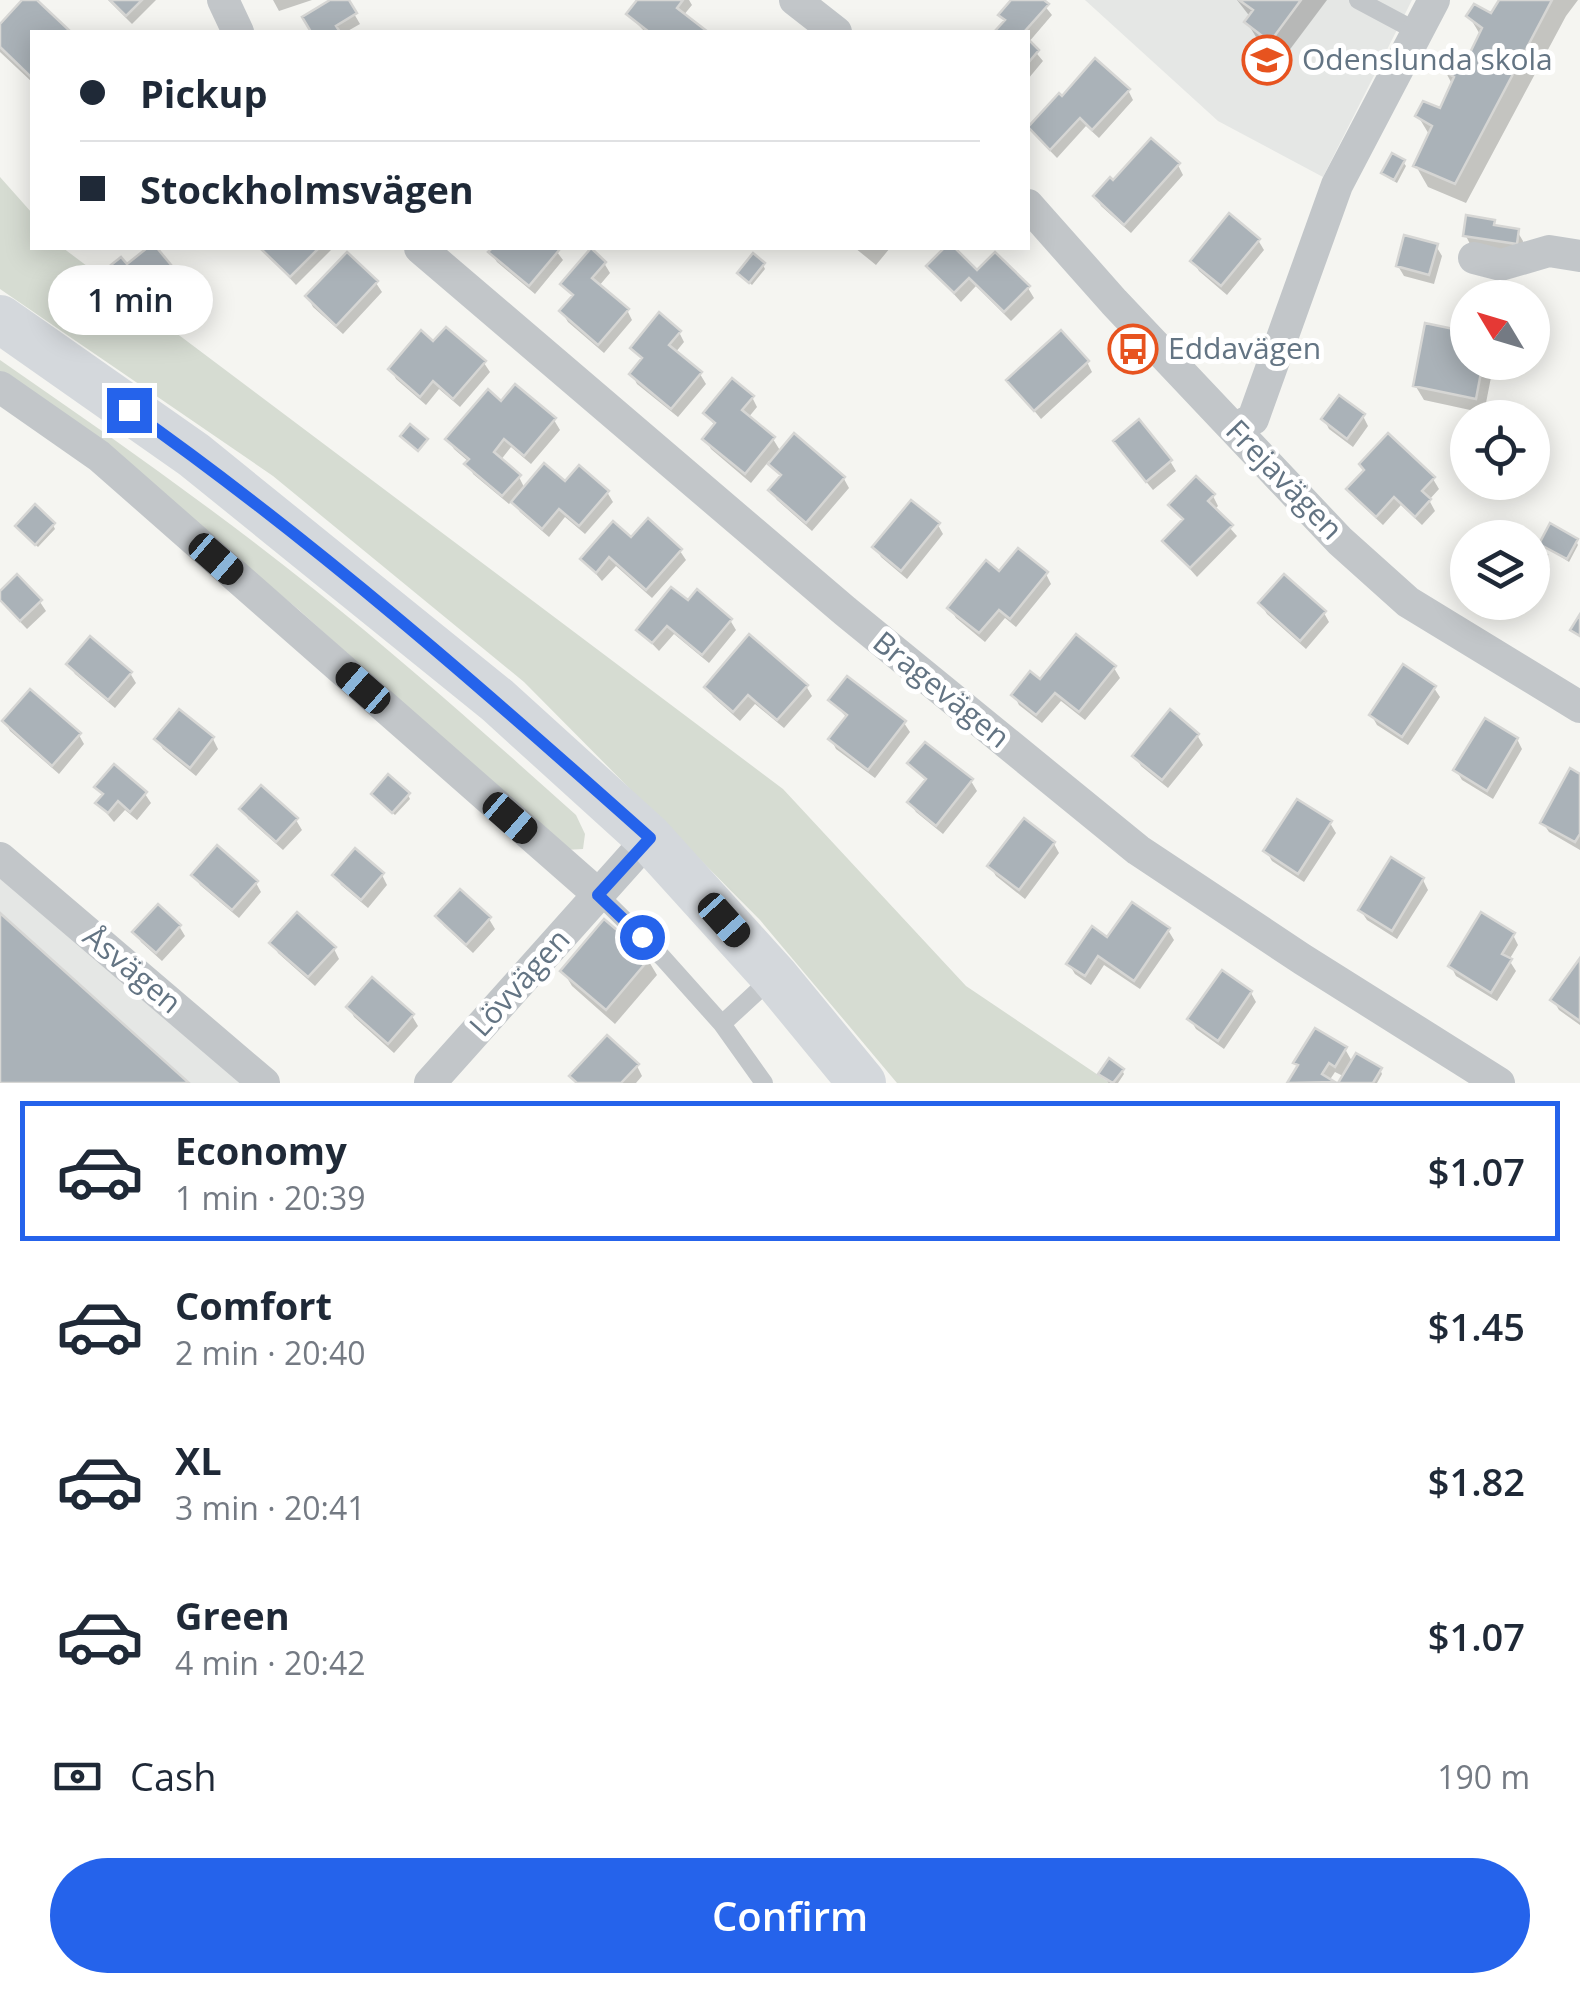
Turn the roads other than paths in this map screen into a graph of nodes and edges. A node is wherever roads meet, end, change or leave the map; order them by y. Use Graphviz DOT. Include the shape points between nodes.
graph roads {
  1 [pos="223,0"];
  2 [pos="794,0"];
  3 [pos="1358,0"];
  4 [pos="1434,0"];
  5 [pos="237,30"];
  6 [pos="833,30"];
  7 [pos="1416,32"];
  8 [pos="1030,207"];
  9 [pos="422,250"];
  10 [pos="1580,256"];
  11 [pos="1474,258"];
  12 [pos="0,319"];
  13 [pos="0,388"];
  14 [pos="1235,428"];
  15 [pos="1580,707"];
  16 [pos="650,838"];
  17 [pos="0,858"];
  18 [pos="598,895"];
  19 [pos="774,976"];
  20 [pos="722,1024"];
  21 [pos="264,1083"];
  22 [pos="430,1083"];
  23 [pos="764,1083"];
  24 [pos="862,1083"];
  25 [pos="1500,1083"];
  1 -- 5 [label="street"];
  2 -- 6 [label="street"];
  3 -- 7 [label="lane"];
  4 -- 7 [label="street"];
  7 -- 14 [label="street" via="1338,185 1253,419"];
  8 -- 14 [label="street, Frejavägen"];
  9 -- 25 [label="street, Bragevägen" via="845,612 1138,850"];
  10 -- 11 [label="street" via="1550,251 1501,266"];
  12 -- 16 [label="main road" via="194,455 496,700"];
  13 -- 18 [label="street" via="99,456"];
  14 -- 15 [label="street, Frejavägen" via="1340,541 1408,602"];
  16 -- 18 [label="street, Lövvägen"];
  16 -- 19 [label="main road"];
  17 -- 21 [label="street, Åsvägen"];
  18 -- 20 [label="lane"];
  18 -- 22 [label="street, Lövvägen"];
  19 -- 20 [label="lane"];
  19 -- 24 [label="main road"];
  20 -- 23 [label="lane"];
}
